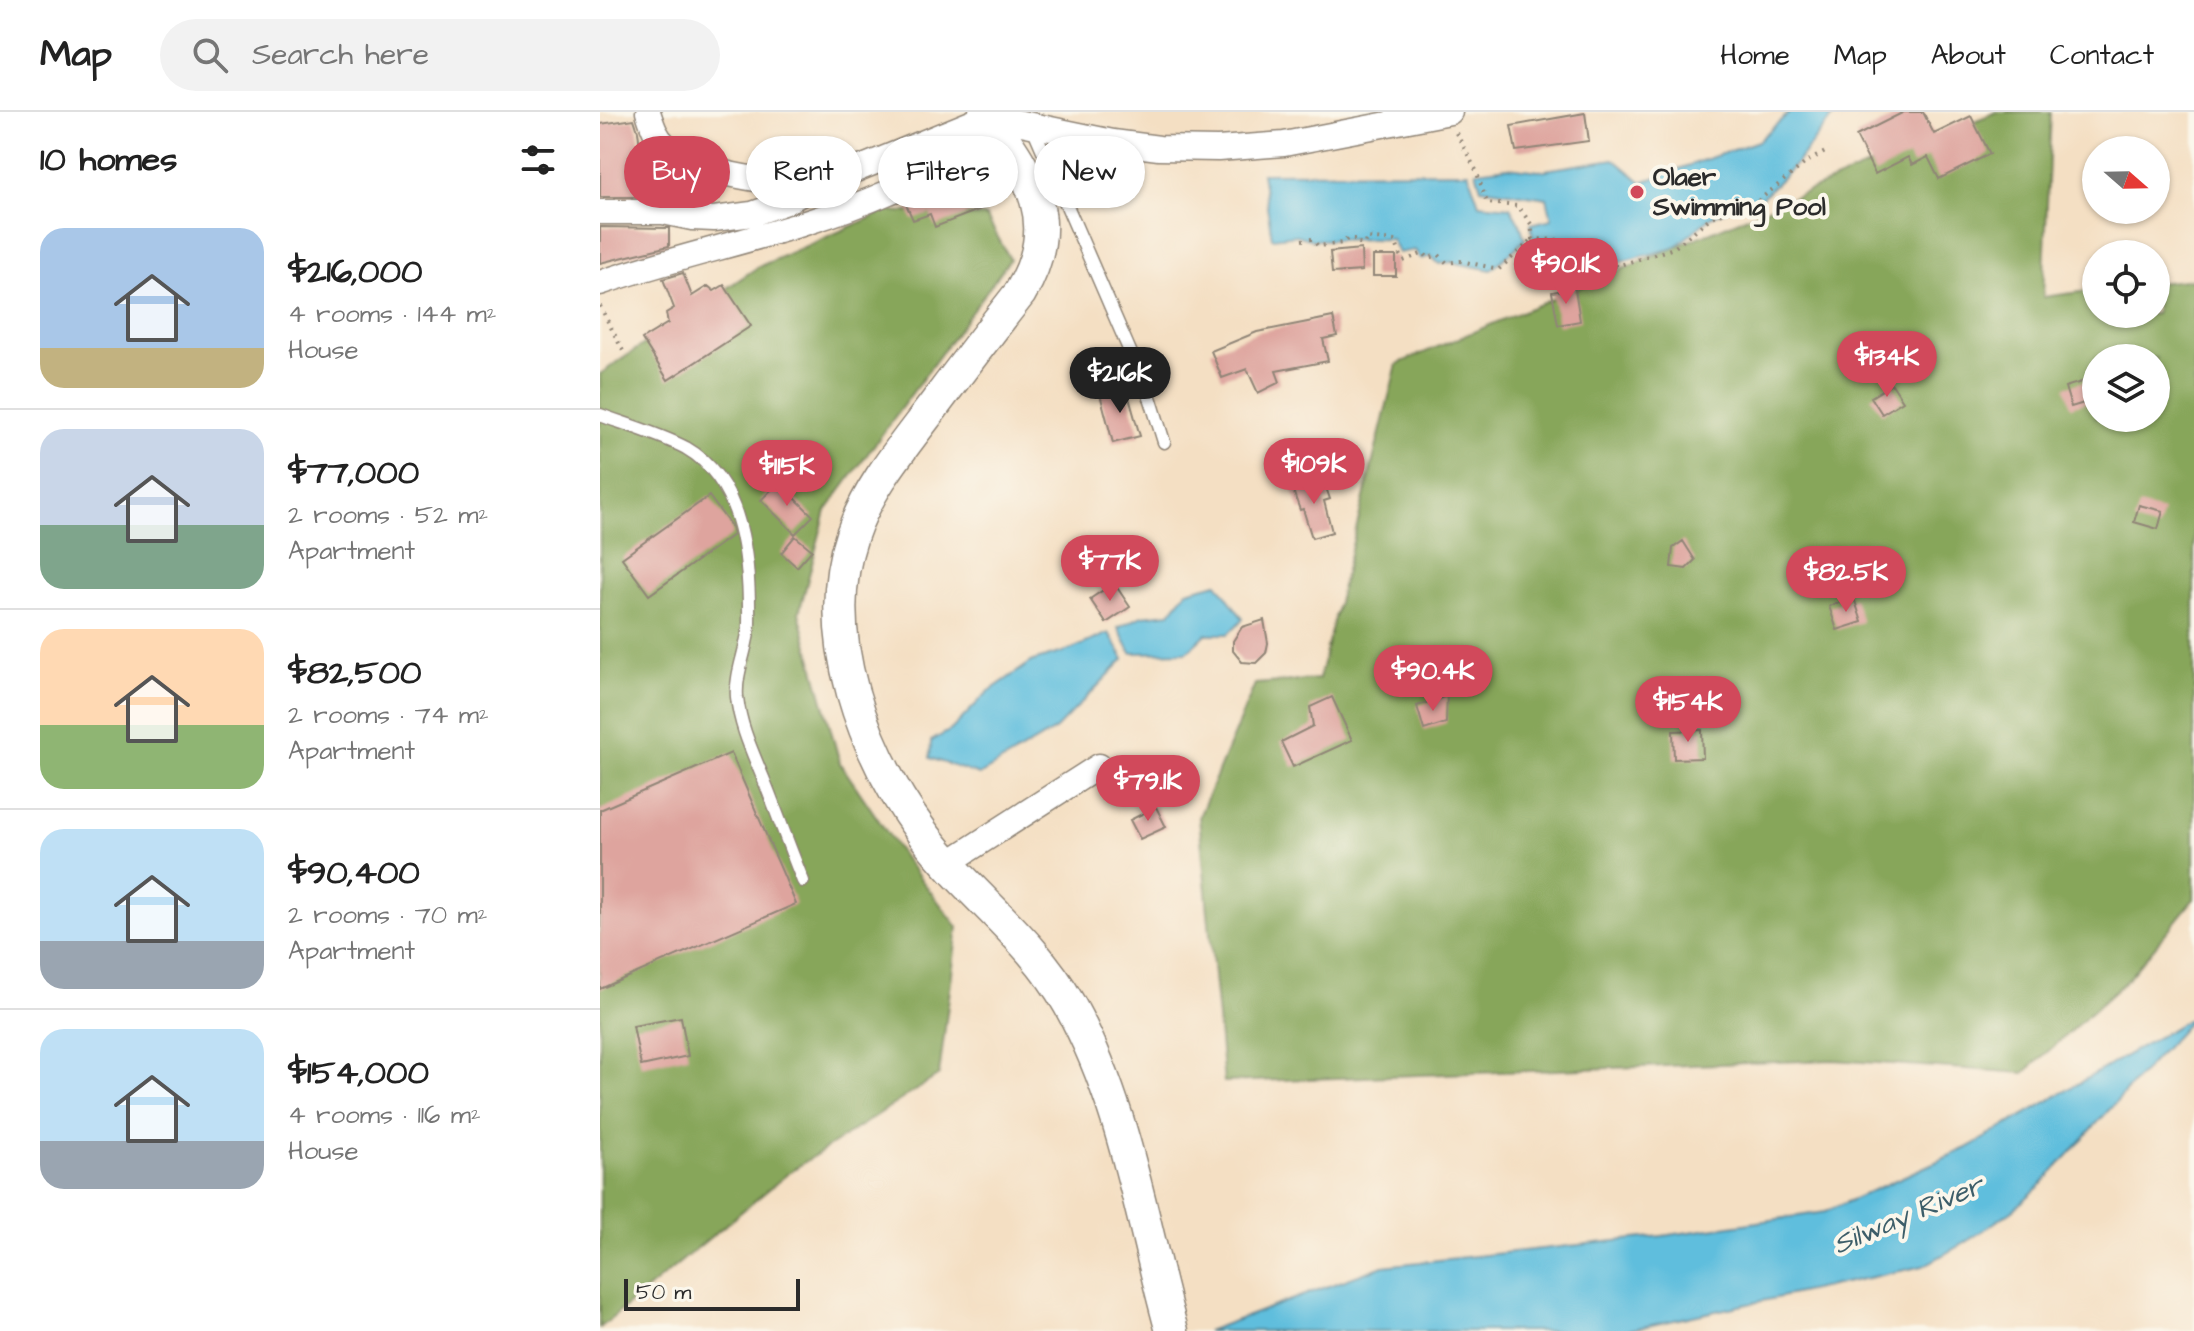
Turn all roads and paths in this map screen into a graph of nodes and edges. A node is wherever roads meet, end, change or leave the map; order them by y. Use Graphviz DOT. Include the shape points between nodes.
graph roads {
  1 [pos="648,112"];
  2 [pos="1448,113"];
  3 [pos="987,114"];
  4 [pos="1032,125"];
  5 [pos="949,134"];
  6 [pos="658,136"];
  7 [pos="1829,150"];
  8 [pos="862,168"];
  9 [pos="663,208"];
  10 [pos="769,208"];
  11 [pos="600,212"];
  12 [pos="663,212"];
  13 [pos="1533,239"];
  14 [pos="1302,240"];
  15 [pos="600,283"];
  16 [pos="600,306"];
  17 [pos="623,351"];
  18 [pos="600,415"];
  19 [pos="1164,442"];
  20 [pos="1099,766"];
  21 [pos="948,863"];
  22 [pos="803,881"];
  23 [pos="1172,1328"];
  1 -- 6 [label="street"];
  2 -- 4 [label="street" via="1284,144 1218,149 1144,146"];
  2 -- 13 [label="path" via="1487,203 1518,206 1531,224"];
  3 -- 4 [label="street"];
  3 -- 5 [label="street"];
  3 -- 21 [label="main road" via="1029,180 1042,231 1039,252 1020,293 888,466 853,533 840,593 848,669 859,710 900,800"];
  4 -- 19 [label="lane" via="1151,400"];
  5 -- 8 [label="street"];
  5 -- 15 [label="street" via="940,166 876,198"];
  7 -- 13 [label="path" via="1759,200 1711,217 1661,255 1608,265 1584,252 1574,253 1563,240"];
  9 -- 12 [label="street"];
  10 -- 12 [label="street" via="714,219"];
  11 -- 12 [label="street"];
  13 -- 14 [label="path" via="1499,269 1447,263 1439,255 1428,258 1424,253 1403,261 1395,241 1366,238 1365,244 1347,239 1318,246 1312,239"];
  16 -- 17 [label="path"];
  18 -- 22 [label="lane" via="686,449 713,471 727,493 748,565 749,628 737,694 749,748"];
  20 -- 21 [label="street"];
  21 -- 23 [label="main road" via="1042,963 1102,1071"];
}
